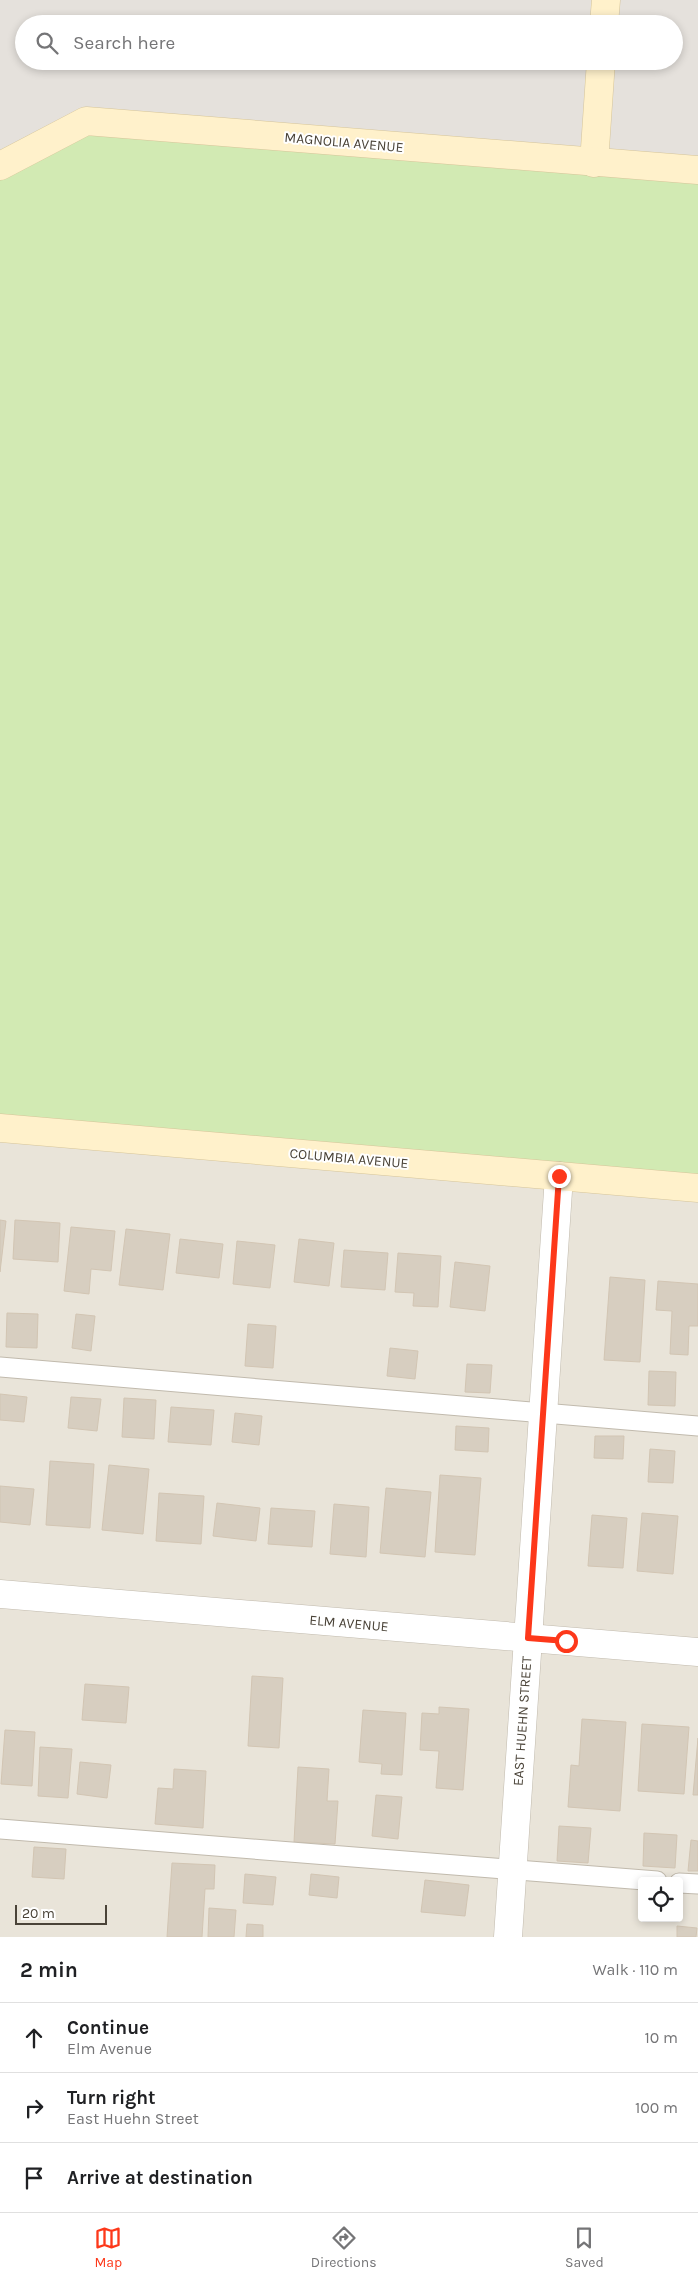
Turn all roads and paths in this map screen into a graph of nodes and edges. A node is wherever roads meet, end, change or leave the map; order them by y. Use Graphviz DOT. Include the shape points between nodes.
graph roads {
  1 [pos="606,0"];
  2 [pos="605,15"];
  3 [pos="600,70"];
  4 [pos="594,163"];
  5 [pos="0,166"];
  6 [pos="698,170"];
  7 [pos="0,1128"];
  8 [pos="559,1176"];
  9 [pos="698,1188"];
  10 [pos="0,1367"];
  11 [pos="543,1414"];
  12 [pos="698,1426"];
  13 [pos="0,1594"];
  14 [pos="528,1638"];
  15 [pos="698,1652"];
  16 [pos="0,1829"];
  17 [pos="513,1869"];
  18 [pos="638,1879"];
  19 [pos="683,1883"];
  20 [pos="698,1884"];
  21 [pos="508,1937"];
  1 -- 2 [label="street"];
  3 -- 4 [label="street"];
  4 -- 5 [label="street, MAGNOLIA AVENUE" via="86,120"];
  4 -- 6 [label="street, MAGNOLIA AVENUE"];
  7 -- 8 [label="street, COLUMBIA AVENUE"];
  8 -- 9 [label="street, COLUMBIA AVENUE"];
  8 -- 11 [label="street, EAST HUEHN STREET"];
  10 -- 11 [label="lane"];
  11 -- 12 [label="lane"];
  11 -- 14 [label="street, EAST HUEHN STREET"];
  13 -- 14 [label="street, ELM AVENUE"];
  14 -- 15 [label="street, ELM AVENUE"];
  14 -- 17 [label="street, EAST HUEHN STREET"];
  16 -- 17 [label="lane"];
  17 -- 18 [label="lane"];
  17 -- 21 [label="street, EAST HUEHN STREET"];
  19 -- 20 [label="lane"];
}
